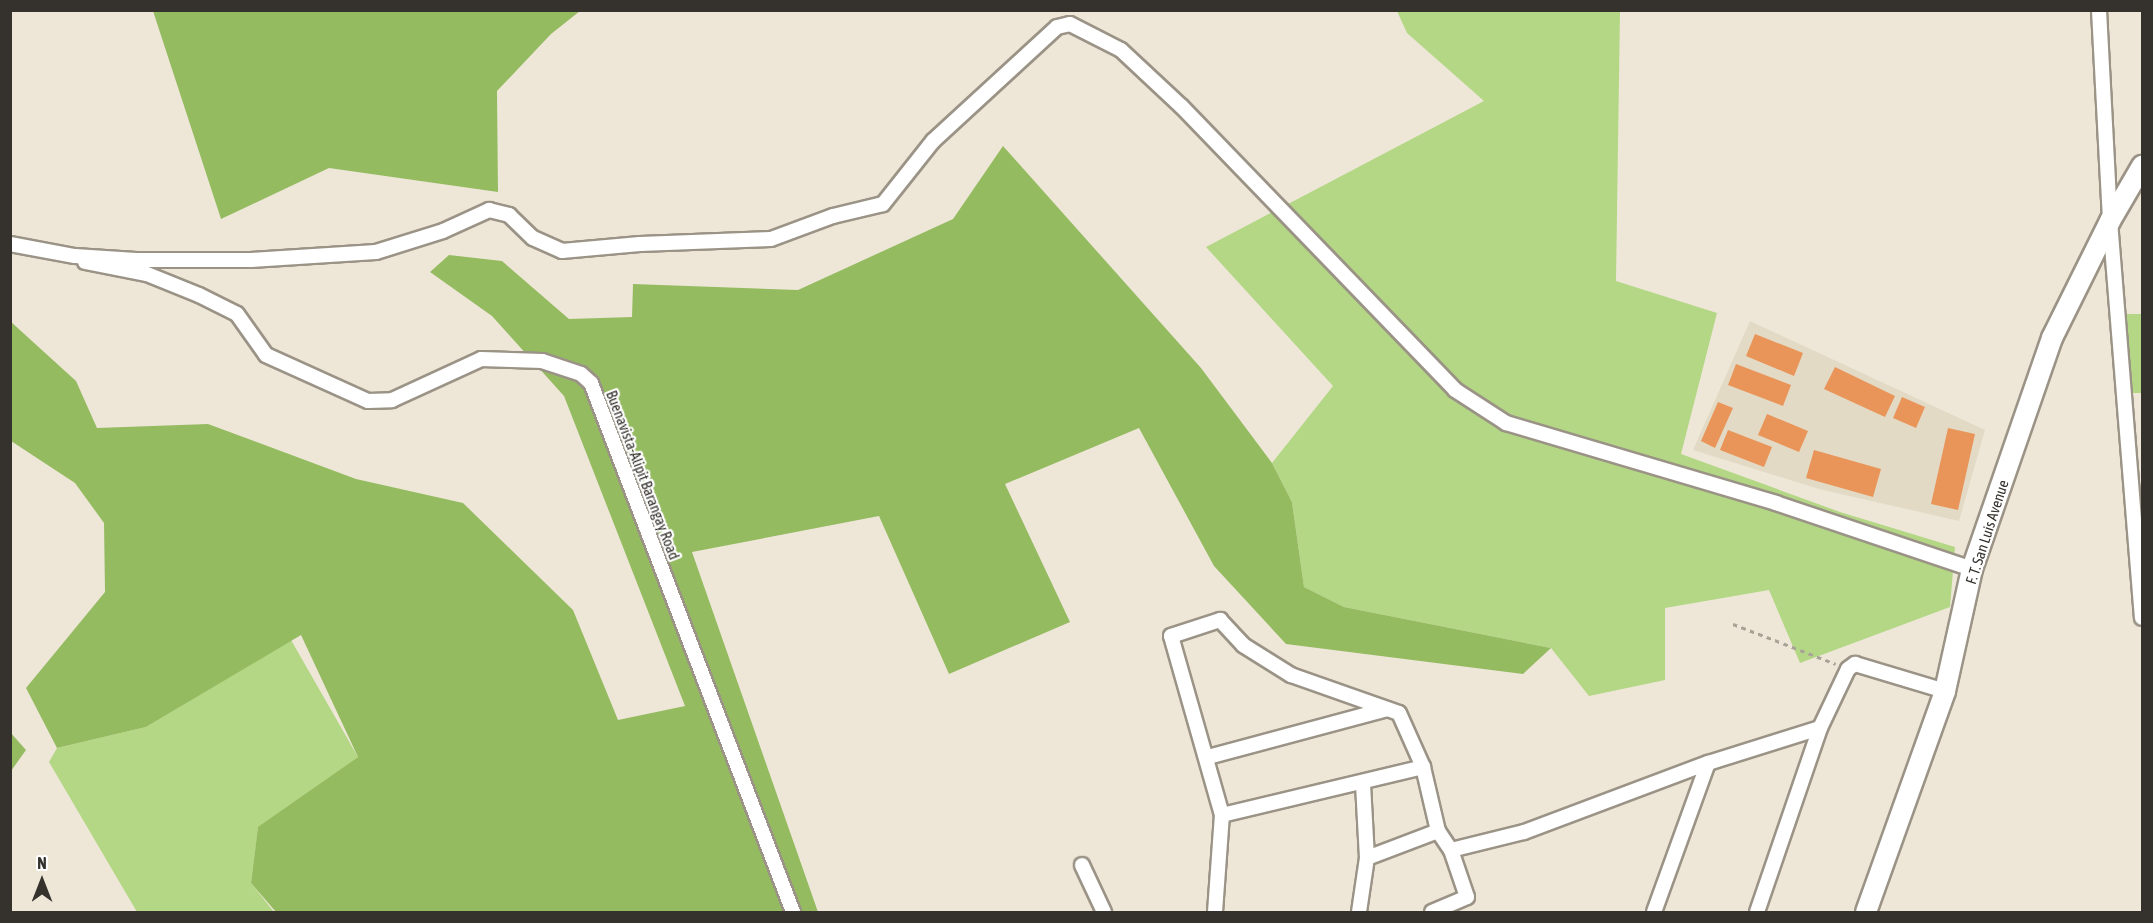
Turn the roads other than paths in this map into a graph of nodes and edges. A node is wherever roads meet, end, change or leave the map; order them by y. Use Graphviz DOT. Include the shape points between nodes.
graph roads {
  1 [pos="2099,10"];
  2 [pos="2141,171"];
  3 [pos="2110,221"];
  4 [pos="10,244"];
  5 [pos="75,256"];
  6 [pos="1972,569"];
  7 [pos="2142,618"];
  8 [pos="1945,691"];
  9 [pos="1387,709"];
  10 [pos="1820,728"];
  11 [pos="1208,757"];
  12 [pos="1708,764"];
  13 [pos="1423,767"];
  14 [pos="1363,783"];
  15 [pos="1222,815"];
  16 [pos="1438,831"];
  17 [pos="1451,850"];
  18 [pos="1367,858"];
  19 [pos="1082,865"];
  20 [pos="793,912"];
  21 [pos="1104,912"];
  22 [pos="1215,912"];
  23 [pos="1359,912"];
  24 [pos="1432,912"];
  25 [pos="1654,912"];
  26 [pos="1757,912"];
  27 [pos="1866,912"];
  1 -- 3 [label="street"];
  2 -- 3 [label="main road, F. T. San Luis Avenue"];
  3 -- 6 [label="main road, F. T. San Luis Avenue" via="2052,338"];
  3 -- 7 [label="street"];
  4 -- 5 [label="street"];
  5 -- 6 [label="street" via="251,260 376,252 442,231 489,210 509,215 533,238 562,251 640,243 771,239 833,216 883,204 933,141 1057,27 1070,24 1121,50 1182,107 1448,382 1506,423 1776,503"];
  5 -- 20 [label="street, Buenavista-Alipit Barangay Road" via="114,271 147,274 199,295 237,314 266,355 368,401 392,400 481,359 542,361 581,374 591,383"];
  6 -- 8 [label="main road, F. T. San Luis Avenue"];
  8 -- 10 [label="street" via="1855,664 1848,669"];
  8 -- 27 [label="main road, F. T. San Luis Avenue"];
  9 -- 11 [label="street"];
  9 -- 11 [label="street" via="1291,675 1243,645 1220,620 1171,636"];
  9 -- 13 [label="street" via="1399,713"];
  10 -- 12 [label="street"];
  10 -- 26 [label="street"];
  11 -- 15 [label="street"];
  12 -- 17 [label="street" via="1524,832"];
  12 -- 25 [label="street"];
  13 -- 14 [label="street"];
  13 -- 16 [label="street"];
  14 -- 15 [label="street"];
  14 -- 18 [label="street"];
  15 -- 22 [label="street"];
  16 -- 17 [label="street"];
  16 -- 18 [label="street"];
  17 -- 24 [label="street" via="1467,897"];
  18 -- 23 [label="street"];
  19 -- 21 [label="street"];
}
